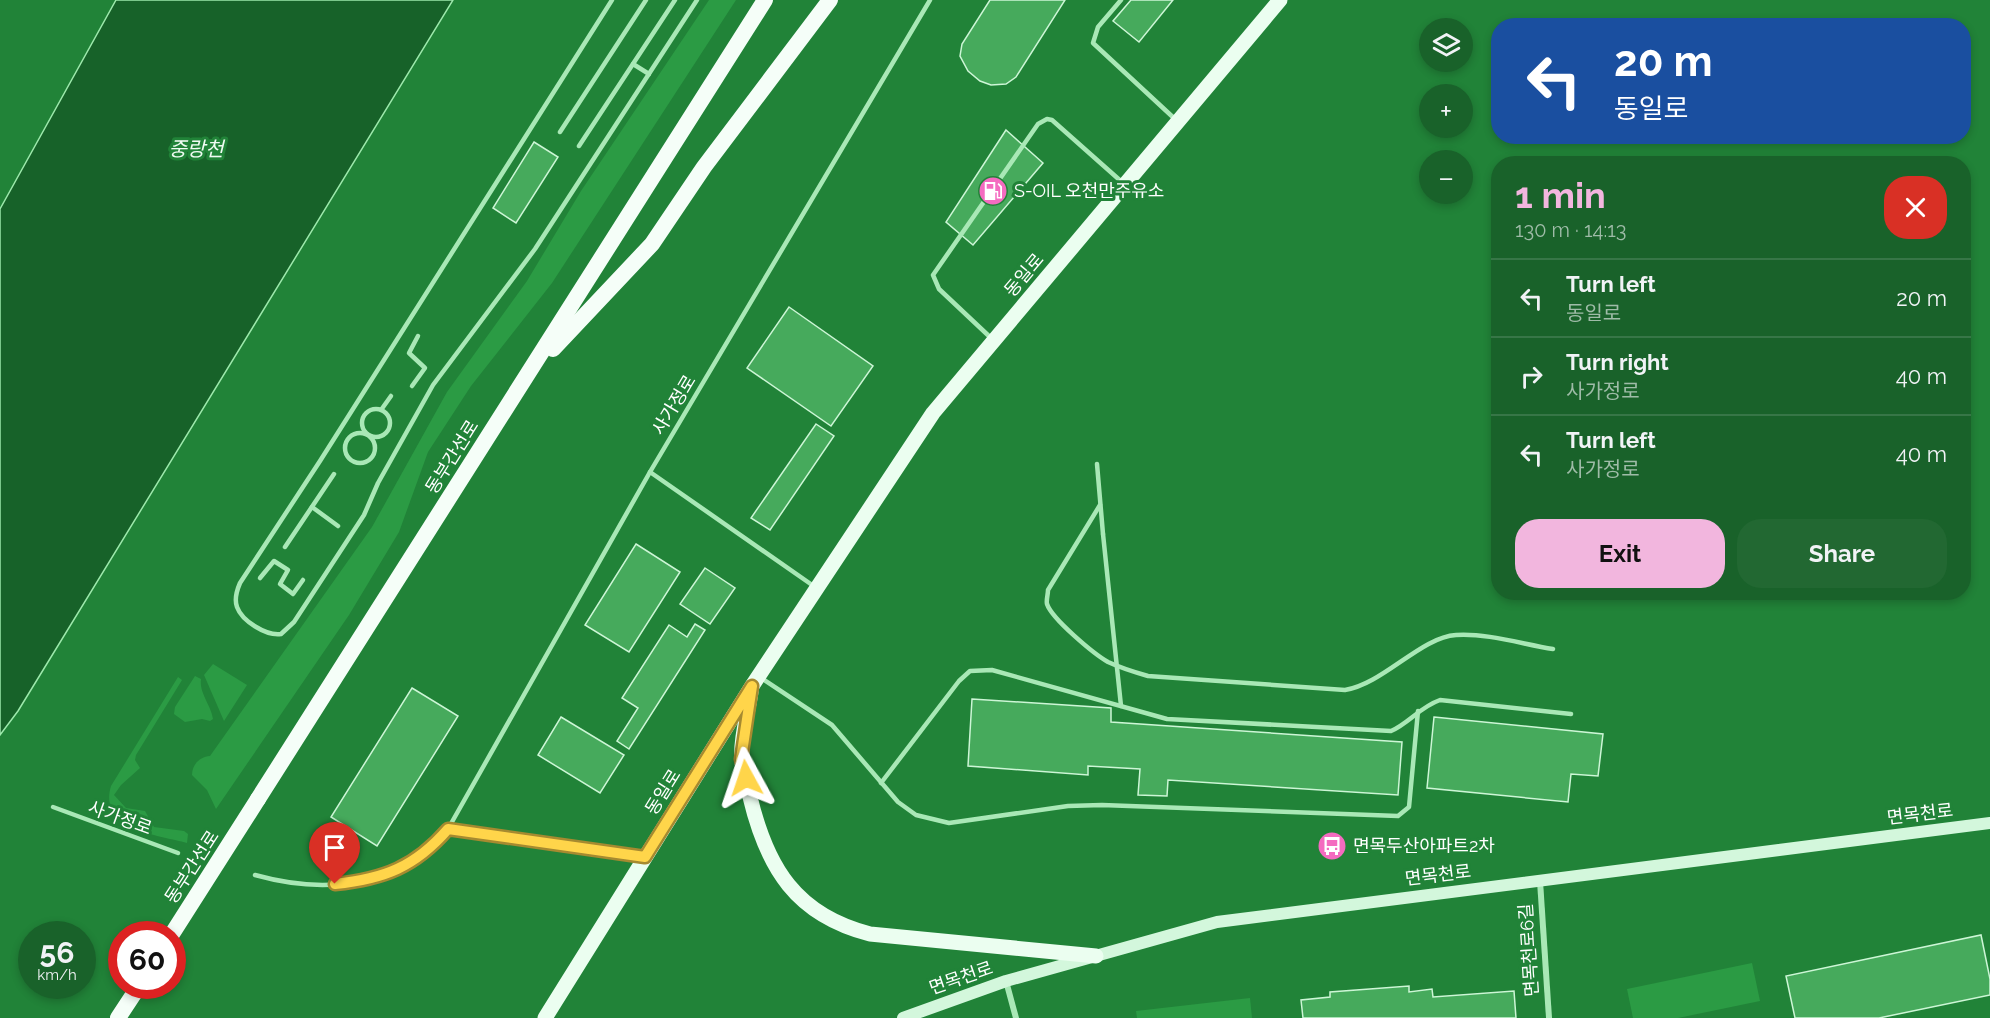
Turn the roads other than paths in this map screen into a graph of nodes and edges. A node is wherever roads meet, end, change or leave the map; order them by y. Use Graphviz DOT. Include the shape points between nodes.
graph roads {
  1 [pos="612,0"];
  2 [pos="646,0"];
  3 [pos="675,0"];
  4 [pos="697,0"];
  5 [pos="765,0"];
  6 [pos="830,0"];
  7 [pos="930,0"];
  8 [pos="1121,0"];
  9 [pos="1280,0"];
  10 [pos="633,64"];
  11 [pos="649,75"];
  12 [pos="1178,122"];
  13 [pos="560,132"];
  14 [pos="579,146"];
  15 [pos="1125,185"];
  16 [pos="418,336"];
  17 [pos="994,341"];
  18 [pos="525,378"];
  19 [pos="412,386"];
  20 [pos="391,396"];
  21 [pos="381,410"];
  22 [pos="367,435"];
  23 [pos="1097,464"];
  24 [pos="650,472"];
  25 [pos="334,474"];
  26 [pos="1100,505"];
  27 [pos="312,507"];
  28 [pos="338,526"];
  29 [pos="285,547"];
  30 [pos="260,578"];
  31 [pos="303,580"];
  32 [pos="817,588"];
  33 [pos="1553,649"];
  34 [pos="755,682"];
  35 [pos="1121,706"];
  36 [pos="1418,711"];
  37 [pos="1571,714"];
  38 [pos="881,783"];
  39 [pos="53,807"];
  40 [pos="1990,823"];
  41 [pos="448,829"];
  42 [pos="178,854"];
  43 [pos="645,857"];
  44 [pos="255,875"];
  45 [pos="1540,880"];
  46 [pos="180,921"];
  47 [pos="1096,956"];
  48 [pos="1006,981"];
  49 [pos="130,999"];
  50 [pos="118,1018"];
  51 [pos="545,1018"];
  52 [pos="903,1018"];
  53 [pos="1016,1018"];
  54 [pos="1549,1018"];
  1 -- 11 [label="lane" via="240,583 237,607 255,625 275,635 289,629 364,514 432,385 535,249"];
  2 -- 13 [label="lane"];
  3 -- 10 [label="lane"];
  4 -- 11 [label="lane"];
  5 -- 18 [label="highway, 동부간선로"];
  6 -- 18 [label="highway" via="704,167 652,244"];
  7 -- 24 [label="lane, 사가정로"];
  8 -- 12 [label="lane" via="1098,27 1094,44"];
  9 -- 12 [label="main road, 동일로"];
  10 -- 11 [label="lane"];
  10 -- 14 [label="lane"];
  12 -- 15 [label="main road, 동일로"];
  15 -- 17 [label="main road, 동일로"];
  15 -- 17 [label="lane" via="1052,120 1038,124 933,275 939,289"];
  16 -- 19 [label="lane" via="409,353 425,368"];
  17 -- 32 [label="main road, 동일로" via="933,413"];
  18 -- 46 [label="highway, 동부간선로, bridge"];
  20 -- 21 [label="lane"];
  21 -- 22 [label="lane" via="365,414 363,427"];
  21 -- 22 [label="lane" via="390,421 388,430 381,436"];
  22 -- 22 [label="lane" via="352,435 345,443 345,454 352,462 362,464 373,456 374,442"];
  23 -- 26 [label="lane"];
  24 -- 32 [label="lane"];
  24 -- 41 [label="lane, 사가정로"];
  25 -- 27 [label="lane"];
  26 -- 33 [label="lane" via="1048,590 1047,602 1053,615 1096,652 1131,671 1148,676 1345,690 1360,688 1439,639 1455,634"];
  26 -- 35 [label="lane, bridge"];
  27 -- 28 [label="lane"];
  27 -- 29 [label="lane"];
  30 -- 31 [label="lane" via="274,561 288,570 280,584 290,594"];
  32 -- 34 [label="main road, 동일로"];
  34 -- 38 [label="lane" via="832,725"];
  34 -- 43 [label="main road, 동일로"];
  34 -- 47 [label="main road" via="741,759 755,816 774,867 792,891 815,911 844,927 870,934"];
  35 -- 36 [label="lane" via="1201,722 1391,731"];
  35 -- 38 [label="lane" via="992,670 970,671"];
  36 -- 37 [label="lane" via="1440,700"];
  36 -- 38 [label="lane" via="1408,807 1398,816 1102,805 949,823 916,815"];
  39 -- 42 [label="lane, 사가정로"];
  40 -- 45 [label="main road, 면목천로"];
  41 -- 43 [label="lane"];
  41 -- 44 [label="lane, 사가정로" via="414,860 377,879 321,886"];
  43 -- 51 [label="main road, 동일로"];
  45 -- 47 [label="main road, 면목천로" via="1217,921"];
  45 -- 54 [label="street, 면목천로6길"];
  47 -- 48 [label="main road, 면목천로"];
  48 -- 52 [label="main road, 면목천로"];
  48 -- 53 [label="street"];
  49 -- 50 [label="highway"];
}
